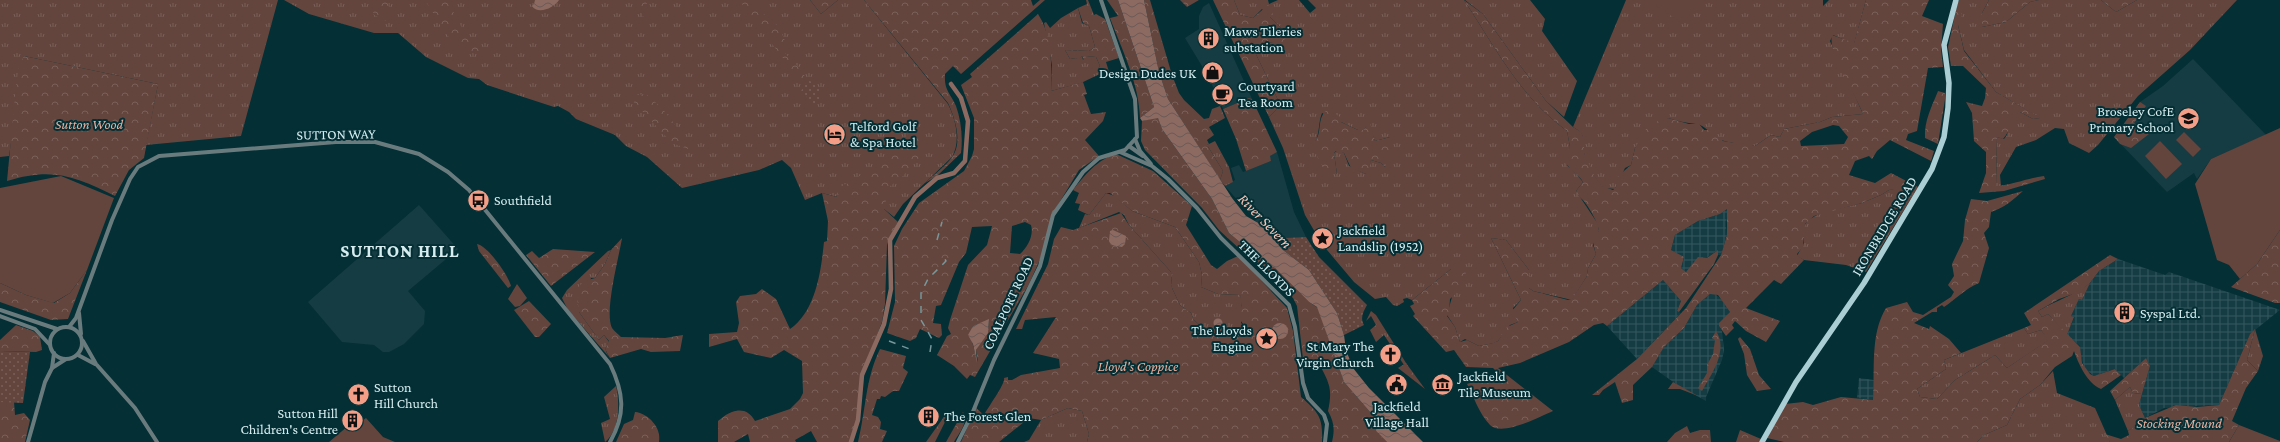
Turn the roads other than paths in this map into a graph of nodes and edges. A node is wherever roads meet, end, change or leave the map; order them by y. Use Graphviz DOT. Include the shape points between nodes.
graph roads {
  1 [pos="1102,0"];
  2 [pos="1956,0"];
  3 [pos="1135,139"];
  4 [pos="1129,146"];
  5 [pos="1120,151"];
  6 [pos="1146,159"];
  7 [pos="1155,169"];
  8 [pos="0,310"];
  9 [pos="79,311"];
  10 [pos="0,316"];
  11 [pos="69,327"];
  12 [pos="57,329"];
  13 [pos="81,335"];
  14 [pos="83,341"];
  15 [pos="50,345"];
  16 [pos="54,353"];
  17 [pos="78,355"];
  18 [pos="66,359"];
  19 [pos="96,364"];
  20 [pos="52,368"];
  21 [pos="28,442"];
  22 [pos="156,442"];
  23 [pos="610,442"];
  24 [pos="958,442"];
  25 [pos="1325,442"];
  26 [pos="1762,442"];
  1 -- 3 [label="street" via="1135,99"];
  2 -- 26 [label="main road, IRONBRIDGE ROAD" via="1944,45 1949,83 1944,137 1932,169 1867,277 1789,393"];
  3 -- 4 [label="street"];
  3 -- 6 [label="street"];
  4 -- 5 [label="street, COALPORT ROAD"];
  4 -- 6 [label="street"];
  5 -- 7 [label="street, THE LLOYDS"];
  5 -- 24 [label="street, COALPORT ROAD" via="1099,158 1083,172 1054,215 1040,266"];
  6 -- 7 [label="street"];
  7 -- 25 [label="street, THE LLOYDS" via="1197,208 1221,238 1289,305 1295,327 1303,383 1308,398 1324,415 1327,424"];
  8 -- 12 [label="street"];
  9 -- 11 [label="street, SUTTON WAY"];
  9 -- 13 [label="street, SUTTON WAY"];
  9 -- 23 [label="street, SUTTON WAY" via="112,220 130,179 148,160 159,156 336,142 375,142 394,146 434,162 469,190 610,364 623,399 616,430"];
  10 -- 15 [label="street" via="35,329"];
  11 -- 12 [label="street"];
  11 -- 13 [label="street"];
  12 -- 15 [label="street" via="51,336"];
  13 -- 14 [label="street"];
  14 -- 17 [label="street"];
  14 -- 19 [label="street"];
  15 -- 16 [label="street"];
  16 -- 18 [label="street"];
  16 -- 20 [label="street"];
  17 -- 18 [label="street"];
  17 -- 19 [label="street"];
  18 -- 20 [label="street"];
  19 -- 22 [label="street" via="135,408"];
  20 -- 21 [label="street" via="43,388"];
}
